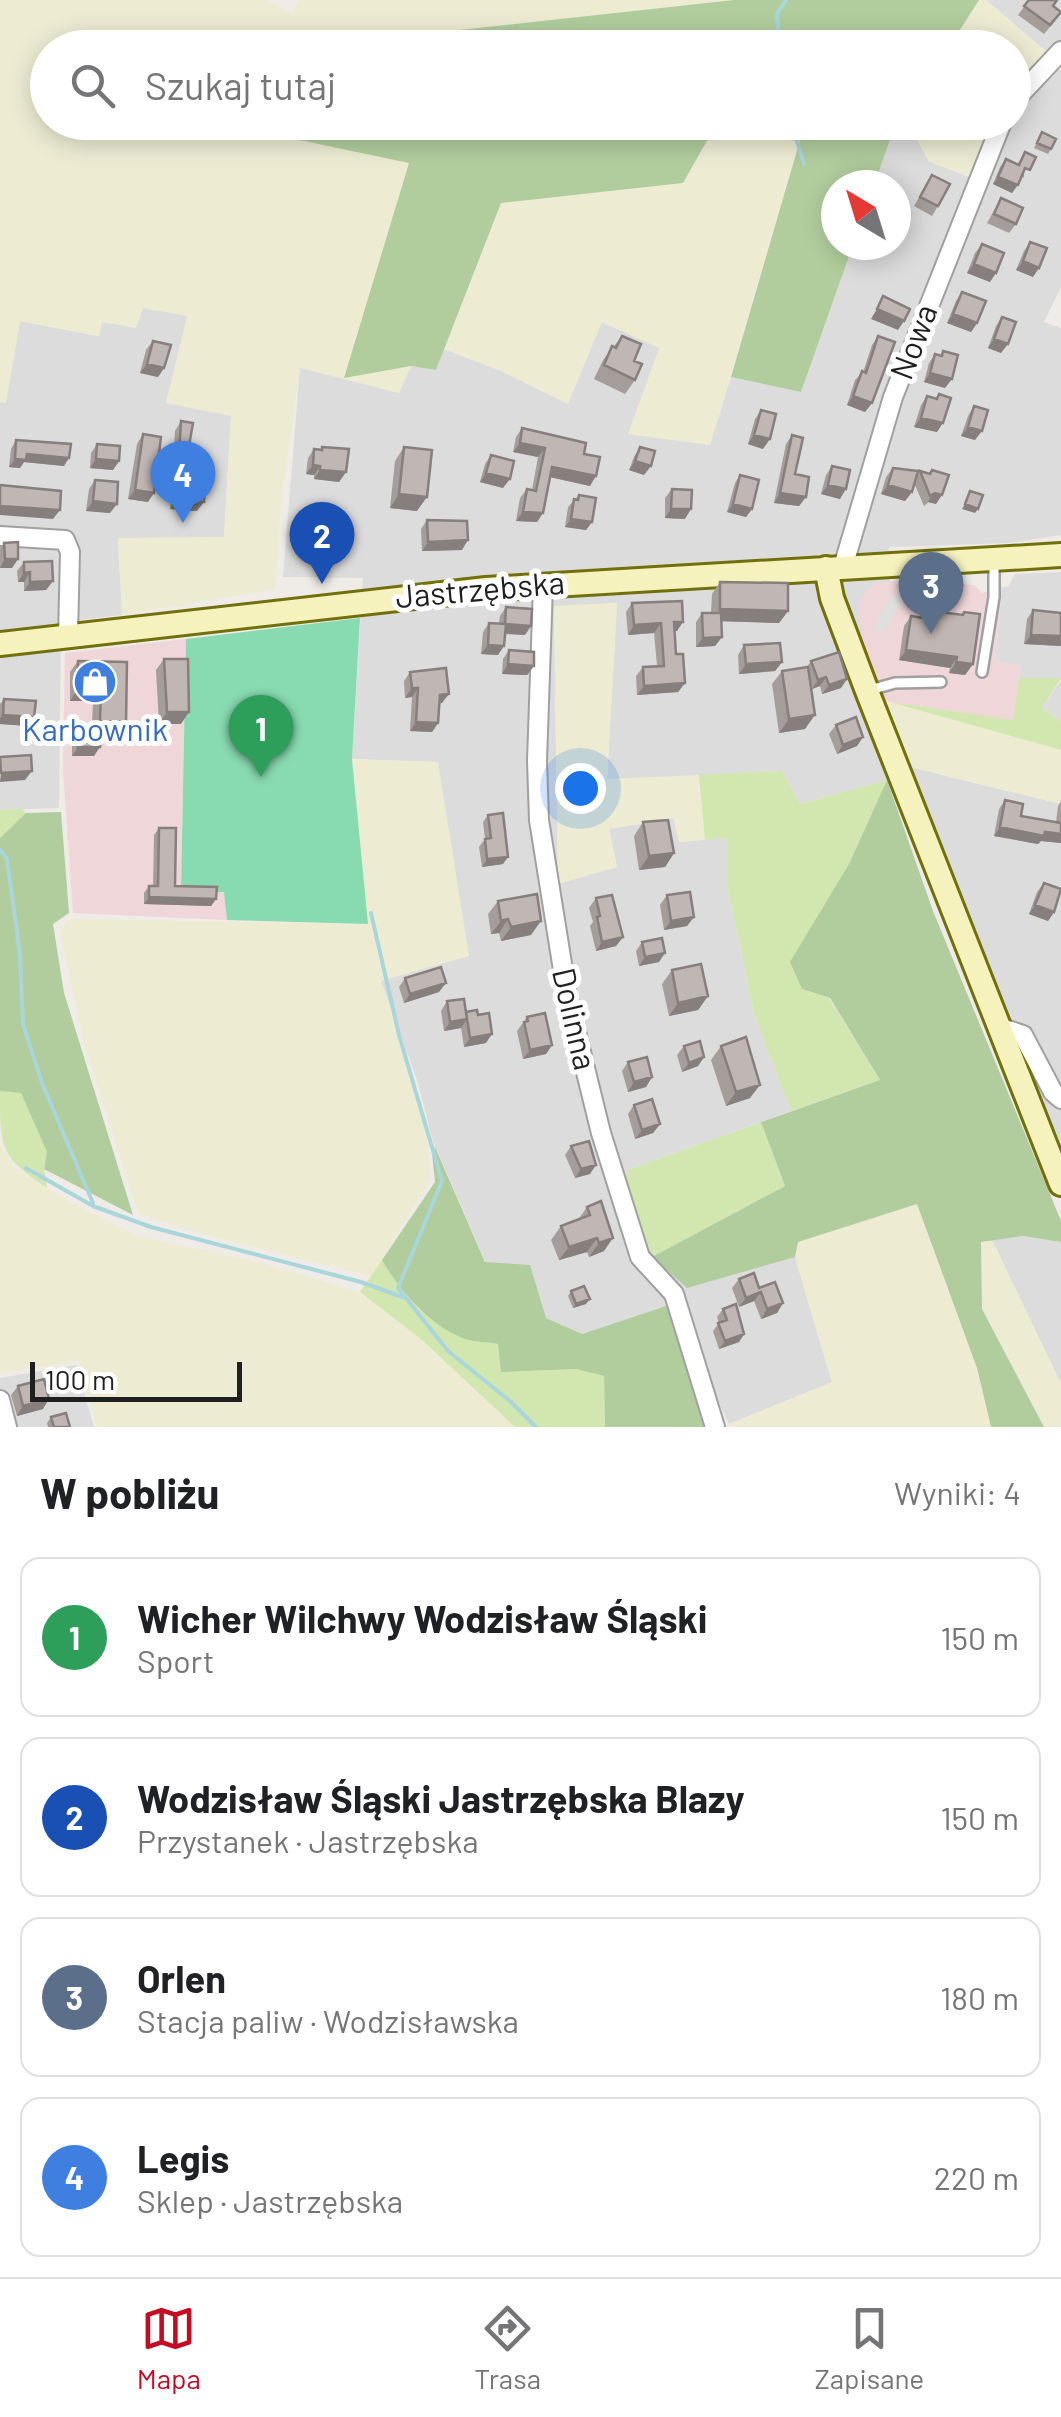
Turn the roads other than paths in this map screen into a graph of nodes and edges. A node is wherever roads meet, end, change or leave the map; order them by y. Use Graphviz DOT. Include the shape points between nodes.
graph roads {
  1 [pos="1061,51"];
  2 [pos="1031,83"];
  3 [pos="995,140"];
  4 [pos="0,536"];
  5 [pos="1061,555"];
  6 [pos="994,560"];
  7 [pos="839,567"];
  8 [pos="543,585"];
  9 [pos="68,636"];
  10 [pos="0,644"];
  11 [pos="982,672"];
  12 [pos="941,682"];
  13 [pos="867,691"];
  14 [pos="1000,1034"];
  15 [pos="1061,1098"];
  16 [pos="1061,1184"];
  17 [pos="0,1400"];
  18 [pos="7,1427"];
  19 [pos="714,1427"];
  1 -- 2 [label="street"];
  3 -- 7 [label="street, Nowa" via="892,397"];
  4 -- 9 [label="street" via="66,540"];
  5 -- 6 [label="main road, Jastrzębska"];
  6 -- 7 [label="main road, Jastrzębska"];
  6 -- 11 [label="lane"];
  7 -- 8 [label="main road, Jastrzębska"];
  7 -- 13 [label="main road" via="846,629"];
  8 -- 9 [label="main road, Jastrzębska"];
  8 -- 19 [label="street, Dolinna" via="539,820 567,995 640,1257 674,1294"];
  9 -- 10 [label="main road, Jastrzębska"];
  12 -- 13 [label="lane"];
  13 -- 14 [label="main road"];
  14 -- 15 [label="street" via="1023,1035"];
  14 -- 16 [label="main road"];
  17 -- 18 [label="street"];
}
